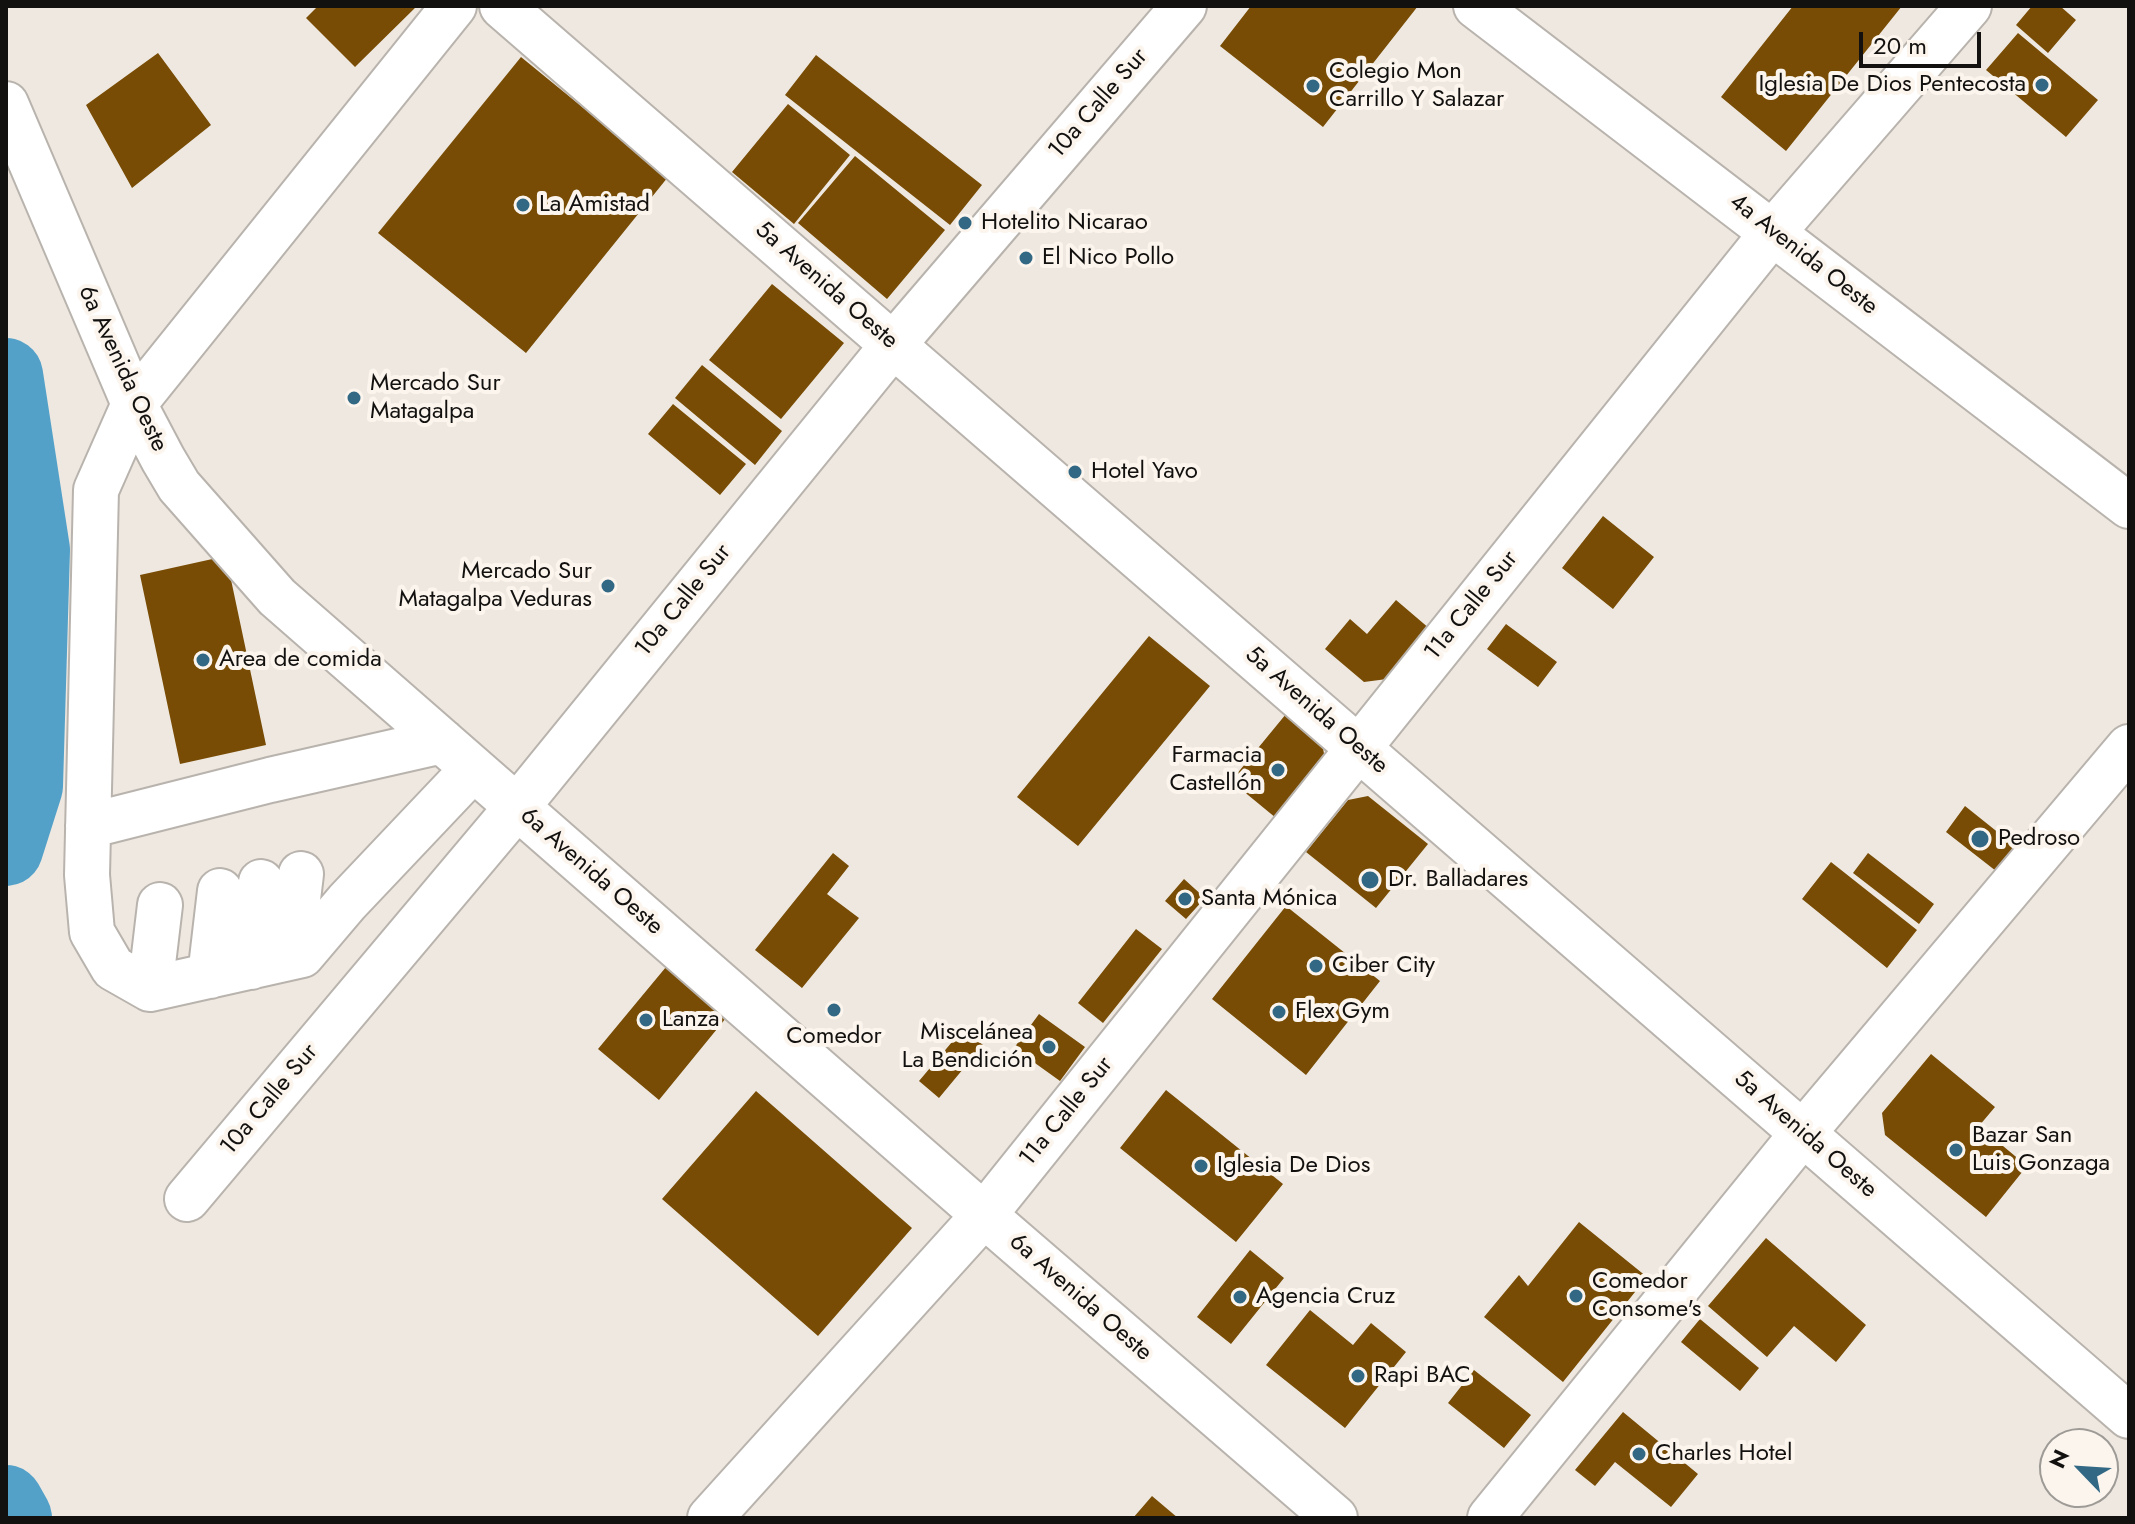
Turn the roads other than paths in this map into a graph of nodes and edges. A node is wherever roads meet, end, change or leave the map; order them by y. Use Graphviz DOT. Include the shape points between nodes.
graph roads {
  1 [pos="454,6"];
  2 [pos="502,6"];
  3 [pos="1184,6"];
  4 [pos="1476,6"];
  5 [pos="1969,6"];
  6 [pos="6,104"];
  7 [pos="1773,232"];
  8 [pos="893,345"];
  9 [pos="134,404"];
  10 [pos="2129,506"];
  11 [pos="2129,747"];
  12 [pos="1358,748"];
  13 [pos="458,755"];
  14 [pos="517,807"];
  15 [pos="88,826"];
  16 [pos="230,889"];
  17 [pos="220,973"];
  18 [pos="1803,1133"];
  19 [pos="187,1199"];
  20 [pos="984,1215"];
  21 [pos="2129,1416"];
  22 [pos="710,1518"];
  23 [pos="1335,1518"];
  24 [pos="1490,1518"];
  1 -- 9 [label="street"];
  2 -- 8 [label="street, 5a Avenida Oeste"];
  3 -- 8 [label="street, 10a Calle Sur"];
  4 -- 7 [label="street, 4a Avenida Oeste"];
  5 -- 7 [label="street, 11a Calle Sur"];
  6 -- 9 [label="street, 6a Avenida Oeste"];
  7 -- 10 [label="street, 4a Avenida Oeste"];
  7 -- 12 [label="street, 11a Calle Sur"];
  8 -- 12 [label="street, 5a Avenida Oeste"];
  8 -- 14 [label="street, 10a Calle Sur"];
  9 -- 13 [label="street, 6a Avenida Oeste" via="179,486 277,597"];
  9 -- 15 [label="street" via="96,490"];
  11 -- 18 [label="street"];
  12 -- 18 [label="street, 5a Avenida Oeste"];
  12 -- 20 [label="street, 11a Calle Sur"];
  13 -- 14 [label="street, 6a Avenida Oeste"];
  13 -- 15 [label="street" via="270,780"];
  13 -- 17 [label="street" via="302,955"];
  14 -- 19 [label="street, 10a Calle Sur"];
  14 -- 20 [label="street, 6a Avenida Oeste"];
  15 -- 17 [label="street" via="92,932 113,968"];
  16 -- 17 [label="street"];
  16 -- 17 [label="street"];
  16 -- 17 [label="street"];
  18 -- 21 [label="street, 5a Avenida Oeste"];
  18 -- 24 [label="street"];
  20 -- 22 [label="street, 11a Calle Sur"];
  20 -- 23 [label="street, 6a Avenida Oeste"];
}
